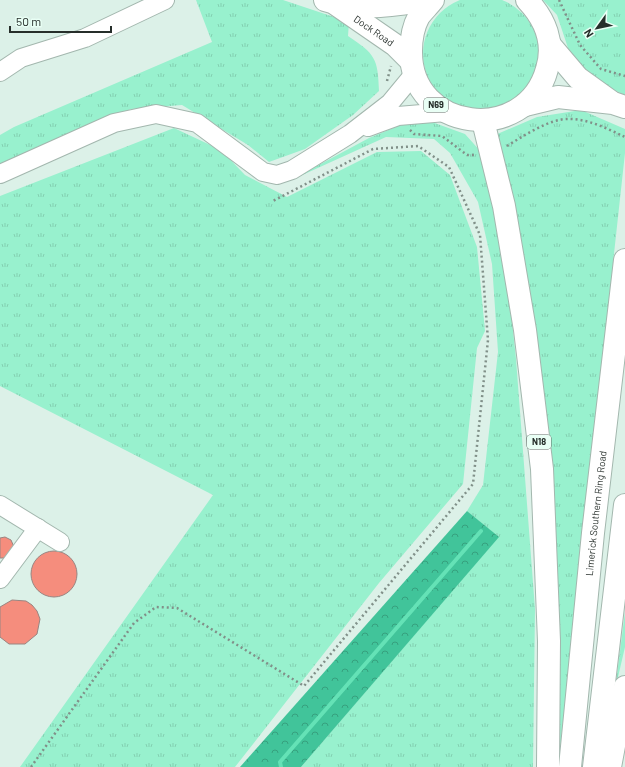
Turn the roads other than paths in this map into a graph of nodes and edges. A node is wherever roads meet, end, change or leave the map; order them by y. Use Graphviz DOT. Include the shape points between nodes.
graph roads {
  1 [pos="165,0"];
  2 [pos="426,0"];
  3 [pos="433,0"];
  4 [pos="527,0"];
  5 [pos="330,2"];
  6 [pos="550,45"];
  7 [pos="0,57"];
  8 [pos="21,58"];
  9 [pos="413,68"];
  10 [pos="0,72"];
  11 [pos="525,105"];
  12 [pos="619,105"];
  13 [pos="446,112"];
  14 [pos="483,121"];
  15 [pos="350,134"];
  16 [pos="0,174"];
  17 [pos="625,260"];
  18 [pos="0,505"];
  19 [pos="625,505"];
  20 [pos="38,528"];
  21 [pos="60,542"];
  22 [pos="0,579"];
  23 [pos="625,687"];
  24 [pos="548,767"];
  25 [pos="570,767"];
  26 [pos="594,767"];
  27 [pos="610,767"];
  1 -- 8 [label="lane" via="85,38"];
  2 -- 5 [label="main road, Dock Road" via="376,8"];
  3 -- 9 [label="main road, N69" via="419,17 411,38"];
  4 -- 6 [label="main road, N69" via="546,27"];
  5 -- 9 [label="main road, Dock Road" via="396,45"];
  6 -- 11 [label="main road, N69" via="545,78"];
  6 -- 12 [label="main road, N69" via="578,78"];
  7 -- 8 [label="lane"];
  8 -- 10 [label="lane"];
  9 -- 13 [label="main road, N69" via="422,89 432,102"];
  9 -- 15 [label="lane" via="390,103"];
  11 -- 12 [label="main road, N69" via="558,97"];
  11 -- 14 [label="main road, N69" via="506,116"];
  13 -- 14 [label="main road, N69" via="464,119"];
  13 -- 15 [label="lane" via="398,116"];
  14 -- 24 [label="main road, N18" via="504,206 525,330 542,469 549,641"];
  15 -- 16 [label="lane" via="292,170 277,175 263,172 197,123 156,114 114,123"];
  17 -- 25 [label="main road, Limerick Southern Ring Road" via="593,533"];
  18 -- 20 [label="lane"];
  19 -- 26 [label="main road"];
  20 -- 21 [label="lane"];
  20 -- 22 [label="lane"];
  23 -- 27 [label="main road"];
}
